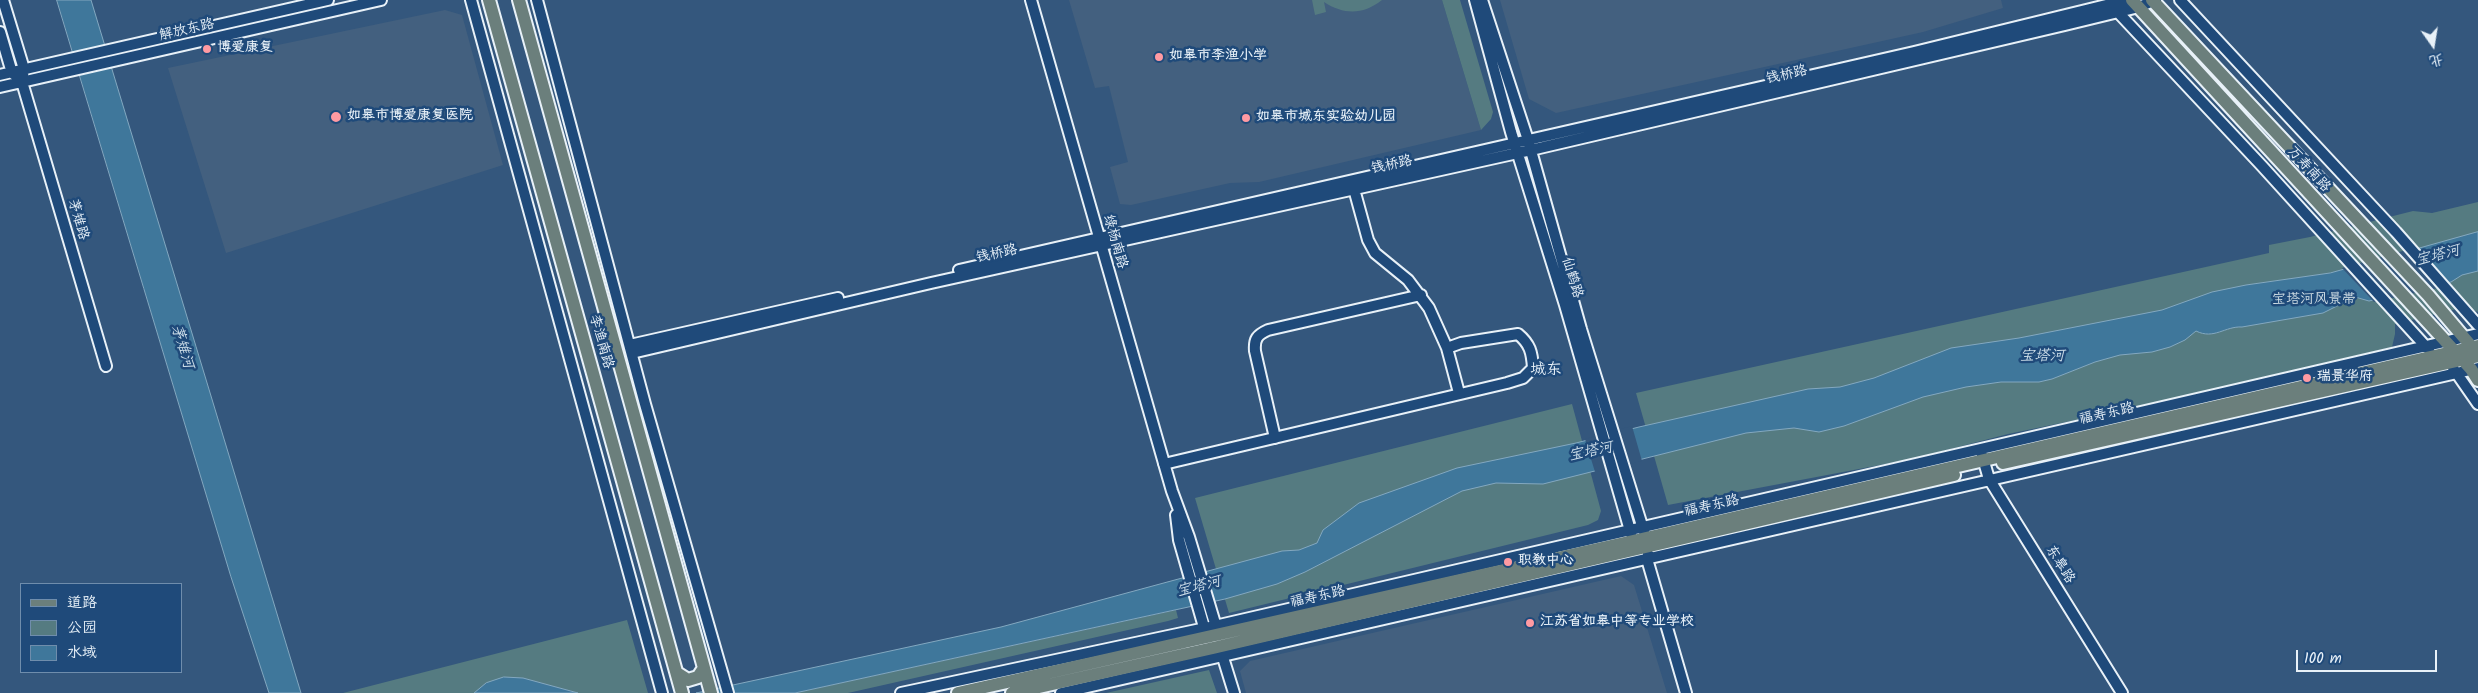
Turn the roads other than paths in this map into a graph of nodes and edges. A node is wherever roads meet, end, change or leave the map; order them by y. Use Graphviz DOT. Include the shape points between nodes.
graph roads {
  1 [pos="3,0"];
  2 [pos="328,0"];
  3 [pos="381,0"];
  4 [pos="471,0"];
  5 [pos="489,0"];
  6 [pos="519,0"];
  7 [pos="538,0"];
  8 [pos="1031,0"];
  9 [pos="1475,0"];
  10 [pos="1482,0"];
  11 [pos="2128,0"];
  12 [pos="2180,0"];
  13 [pos="2154,1"];
  14 [pos="2136,4"];
  15 [pos="2111,5"];
  16 [pos="0,32"];
  17 [pos="24,69"];
  18 [pos="12,73"];
  19 [pos="0,75"];
  20 [pos="22,82"];
  21 [pos="0,87"];
  22 [pos="1529,145"];
  23 [pos="1516,148"];
  24 [pos="1354,189"];
  25 [pos="1100,242"];
  26 [pos="1421,296"];
  27 [pos="2478,325"];
  28 [pos="2478,334"];
  29 [pos="2444,342"];
  30 [pos="2424,347"];
  31 [pos="1446,348"];
  32 [pos="631,349"];
  33 [pos="2475,350"];
  34 [pos="2437,355"];
  35 [pos="106,366"];
  36 [pos="2469,366"];
  37 [pos="2452,368"];
  38 [pos="1459,393"];
  39 [pos="2478,404"];
  40 [pos="1275,438"];
  41 [pos="1164,464"];
  42 [pos="1985,464"];
  43 [pos="1184,538"];
  44 [pos="1640,542"];
  45 [pos="1213,637"];
  46 [pos="704,668"];
  47 [pos="677,673"];
  48 [pos="727,688"];
  49 [pos="710,689"];
  50 [pos="662,693"];
  51 [pos="682,693"];
  52 [pos="901,693"];
  53 [pos="958,693"];
  54 [pos="1012,693"];
  55 [pos="1061,693"];
  56 [pos="1234,693"];
  57 [pos="1686,693"];
  58 [pos="2122,693"];
  1 -- 17 [label="street, 茅雉路"];
  2 -- 17 [label="street, 解放东路"];
  3 -- 20 [label="street, 解放东路"];
  4 -- 50 [label="street"];
  5 -- 47 [label="main road, 李渔南路"];
  6 -- 46 [label="main road, 李渔南路"];
  7 -- 32 [label="street"];
  8 -- 25 [label="street, 绿杨南路"];
  9 -- 23 [label="street, 仙鹤路"];
  10 -- 22 [label="street, 仙鹤路"];
  11 -- 15 [label="street, 钱桥路"];
  12 -- 27 [label="street"];
  13 -- 14 [label="street, 钱桥路"];
  13 -- 33 [label="main road, 万寿南路" via="2428,295"];
  14 -- 15 [label="street, 钱桥路"];
  14 -- 29 [label="main road, 万寿南路"];
  15 -- 22 [label="street, 钱桥路"];
  15 -- 30 [label="street" via="2262,166"];
  16 -- 18 [label="street"];
  17 -- 18 [label="street, 解放东路"];
  17 -- 20 [label="street, 茅雉路"];
  18 -- 19 [label="street, 解放东路"];
  18 -- 20 [label="street"];
  20 -- 21 [label="street, 解放东路"];
  20 -- 35 [label="street, 茅雉路"];
  22 -- 23 [label="street, 钱桥路"];
  22 -- 44 [label="street, 仙鹤路" via="1634,501"];
  23 -- 24 [label="street, 钱桥路"];
  23 -- 25 [label="street, 钱桥路"];
  23 -- 44 [label="street, 仙鹤路" via="1623,504"];
  24 -- 25 [label="street, 钱桥路"];
  24 -- 26 [label="street" via="1368,240 1375,253 1397,269"];
  25 -- 32 [label="street, 钱桥路"];
  25 -- 41 [label="street, 绿杨南路"];
  26 -- 31 [label="street"];
  26 -- 40 [label="street" via="1268,330 1258,335 1254,341 1255,352"];
  28 -- 33 [label="street"];
  29 -- 30 [label="street"];
  29 -- 33 [label="street"];
  29 -- 36 [label="main road, 万寿南路"];
  30 -- 34 [label="street"];
  30 -- 42 [label="street"];
  31 -- 38 [label="street"];
  31 -- 38 [label="street" via="1461,342 1518,334 1527,342 1532,355 1533,368 1522,378"];
  32 -- 48 [label="street"];
  33 -- 36 [label="main road, 福寿东路"];
  34 -- 36 [label="main road, 福寿东路"];
  34 -- 37 [label="street"];
  34 -- 42 [label="main road, 福寿东路"];
  36 -- 37 [label="main road, 福寿东路"];
  37 -- 39 [label="street"];
  37 -- 42 [label="main road, 福寿东路"];
  38 -- 40 [label="street"];
  40 -- 41 [label="street"];
  41 -- 43 [label="street, 绿杨南路"];
  42 -- 44 [label="main road, 福寿东路"];
  42 -- 44 [label="street"];
  42 -- 58 [label="street, 东皋路"];
  43 -- 45 [label="street, 绿杨南路"];
  43 -- 45 [label="street, 绿杨南路" via="1212,614"];
  44 -- 45 [label="main road, 福寿东路"];
  44 -- 45 [label="street"];
  44 -- 57 [label="street, 仙鹤路"];
  45 -- 52 [label="street"];
  45 -- 53 [label="main road, 福寿东路"];
  45 -- 54 [label="main road, 福寿东路"];
  45 -- 55 [label="street"];
  45 -- 56 [label="street"];
  46 -- 47 [label="main road" via="698,677 688,680"];
  46 -- 49 [label="main road, 李渔南路"];
  47 -- 51 [label="main road, 李渔南路"];
}
